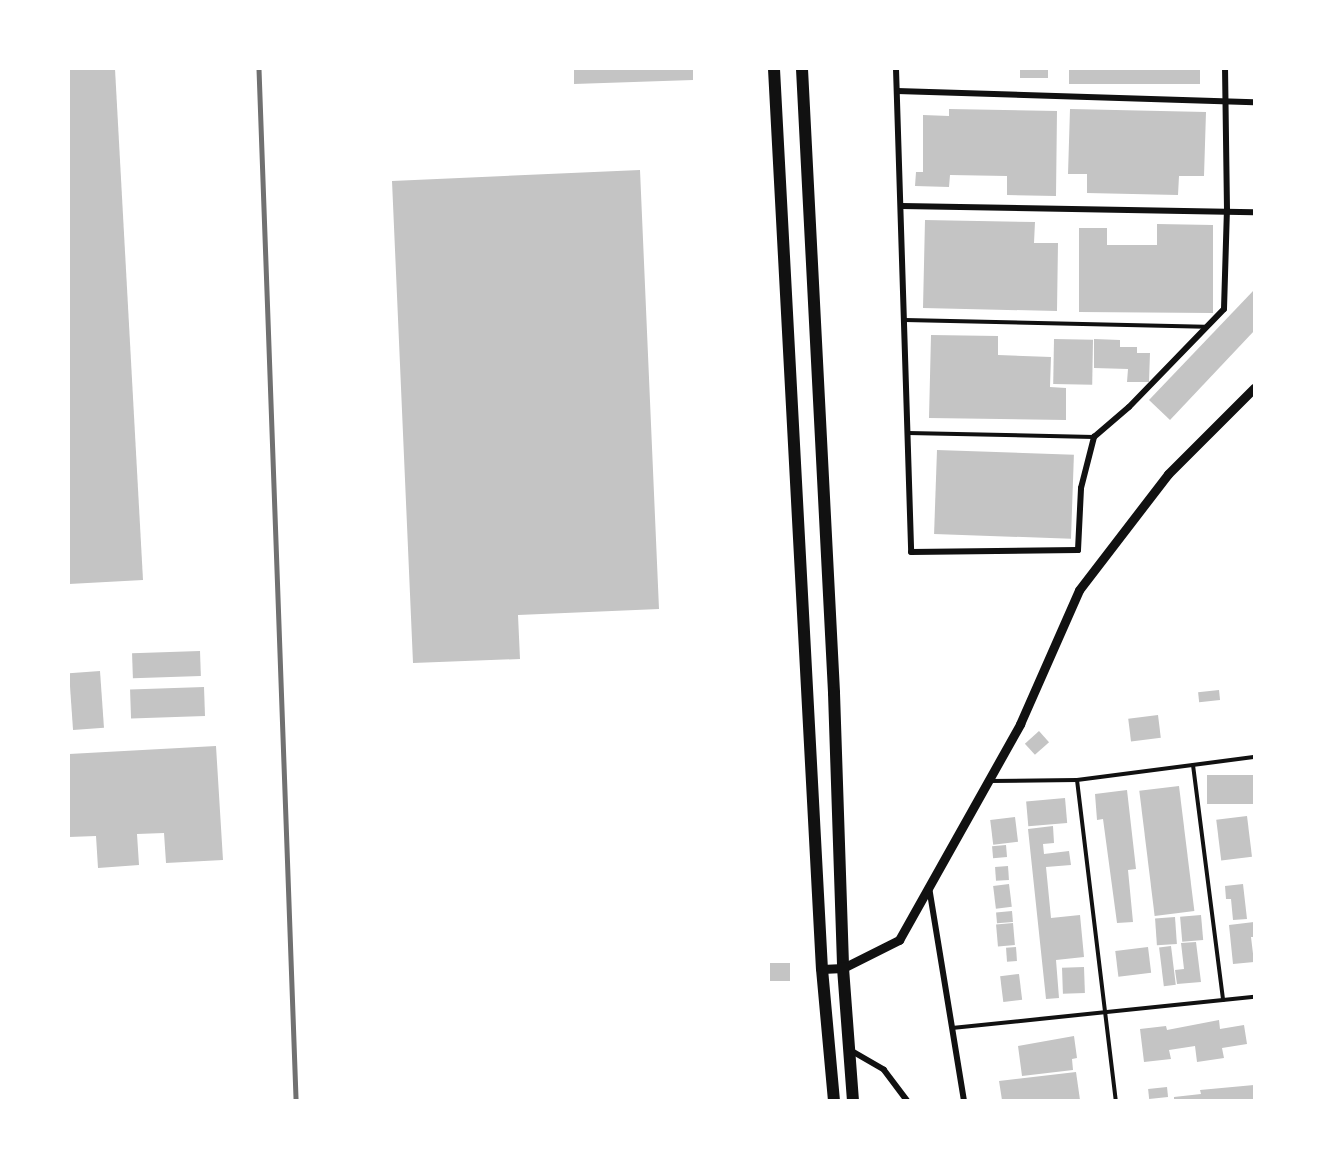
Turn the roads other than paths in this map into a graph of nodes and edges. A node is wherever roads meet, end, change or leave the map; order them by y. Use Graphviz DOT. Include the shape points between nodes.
graph roads {
  1 [pos="774,69"];
  2 [pos="802,69"];
  3 [pos="896,69"];
  4 [pos="1225,69"];
  5 [pos="897,91"];
  6 [pos="1226,102"];
  7 [pos="1254,102"];
  8 [pos="902,206"];
  9 [pos="1227,210"];
  10 [pos="1254,212"];
  11 [pos="905,320"];
  12 [pos="1205,327"];
  13 [pos="1254,388"];
  14 [pos="908,433"];
  15 [pos="1094,437"];
  16 [pos="1254,757"];
  17 [pos="1193,765"];
  18 [pos="1077,780"];
  19 [pos="988,781"];
  20 [pos="929,886"];
  21 [pos="843,968"];
  22 [pos="822,969"];
  23 [pos="1254,997"];
  24 [pos="1223,1000"];
  25 [pos="1106,1014"];
  26 [pos="952,1028"];
  27 [pos="849,1050"];
  28 [pos="834,1100"];
  29 [pos="853,1100"];
  30 [pos="907,1100"];
  31 [pos="964,1100"];
  32 [pos="1116,1100"];
  1 -- 22 [label="highway"];
  2 -- 21 [label="highway" via="834,693"];
  3 -- 5 [label="street"];
  4 -- 6 [label="street"];
  5 -- 6 [label="street"];
  5 -- 8 [label="street"];
  6 -- 7 [label="street"];
  6 -- 9 [label="street"];
  8 -- 9 [label="street"];
  8 -- 11 [label="street"];
  9 -- 10 [label="street"];
  9 -- 12 [label="street" via="1224,309"];
  11 -- 12 [label="lane"];
  11 -- 14 [label="street"];
  12 -- 15 [label="street" via="1129,407"];
  13 -- 19 [label="street" via="1168,474 1079,590 1020,724"];
  14 -- 15 [label="lane"];
  14 -- 15 [label="street" via="911,552 1078,550 1081,488"];
  16 -- 17 [label="lane"];
  17 -- 18 [label="lane"];
  17 -- 24 [label="lane"];
  18 -- 19 [label="lane"];
  18 -- 25 [label="lane"];
  19 -- 20 [label="street"];
  20 -- 21 [label="street" via="898,940"];
  20 -- 26 [label="street"];
  21 -- 22 [label="street"];
  21 -- 27 [label="highway"];
  22 -- 28 [label="highway"];
  23 -- 24 [label="lane"];
  24 -- 25 [label="lane"];
  25 -- 26 [label="lane"];
  25 -- 32 [label="lane"];
  26 -- 31 [label="street"];
  27 -- 29 [label="highway"];
  27 -- 30 [label="street" via="884,1070"];
}
